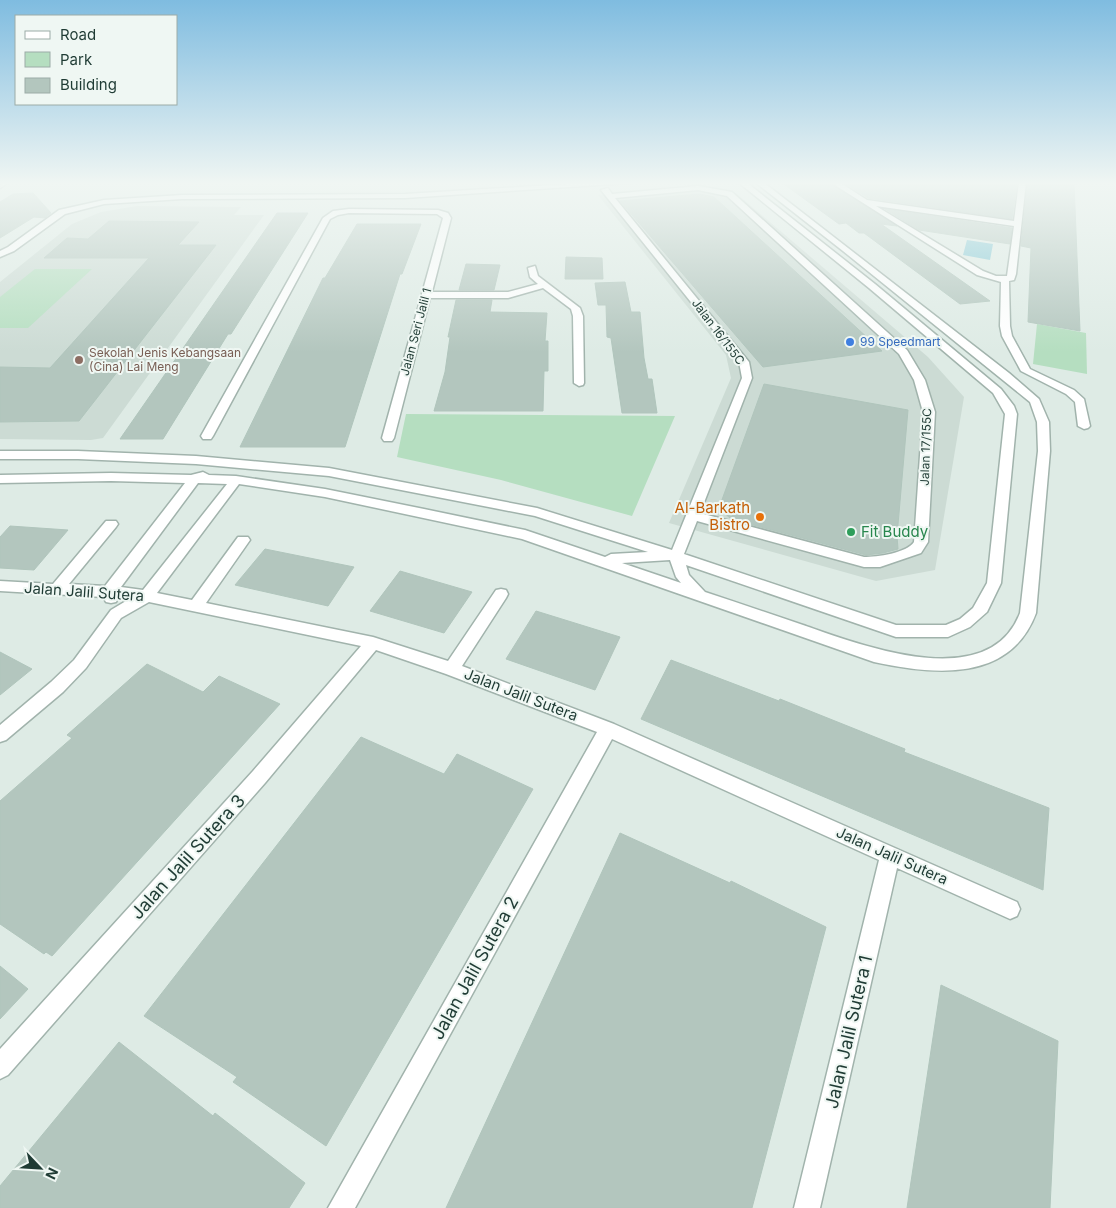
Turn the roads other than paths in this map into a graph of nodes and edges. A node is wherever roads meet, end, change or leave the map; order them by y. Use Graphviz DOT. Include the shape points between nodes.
graph roads {
  1 [pos="27,238"];
  2 [pos="316,238"];
  3 [pos="441,238"];
  4 [pos="644,238"];
  5 [pos="778,238"];
  6 [pos="812,238"];
  7 [pos="831,238"];
  8 [pos="922,238"];
  9 [pos="1017,238"];
  10 [pos="1,259"];
  11 [pos="532,268"];
  12 [pos="1001,280"];
  13 [pos="545,285"];
  14 [pos="426,295"];
  15 [pos="579,383"];
  16 [pos="1084,426"];
  17 [pos="207,436"];
  18 [pos="388,438"];
  19 [pos="0,455"];
  20 [pos="196,460"];
  21 [pos="250,464"];
  22 [pos="219,472"];
  23 [pos="195,478"];
  24 [pos="0,479"];
  25 [pos="236,480"];
  26 [pos="693,516"];
  27 [pos="111,524"];
  28 [pos="243,540"];
  29 [pos="676,556"];
  30 [pos="598,560"];
  31 [pos="0,586"];
  32 [pos="57,589"];
  33 [pos="109,592"];
  34 [pos="501,594"];
  35 [pos="700,594"];
  36 [pos="147,596"];
  37 [pos="196,606"];
  38 [pos="116,614"];
  39 [pos="373,643"];
  40 [pos="452,669"];
  41 [pos="608,729"];
  42 [pos="0,736"];
  43 [pos="890,855"];
  44 [pos="1010,910"];
  45 [pos="0,1067"];
  46 [pos="341,1208"];
  47 [pos="807,1208"];
  1 -- 10 [label="street"];
  2 -- 17 [label="street"];
  3 -- 14 [label="street, Jalan Seri Jalil 1"];
  4 -- 26 [label="street, Jalan 16/155C" via="744,362 747,378"];
  5 -- 26 [label="street, Jalan 17/155C" via="910,360 929,412 921,542 916,550 880,562 864,562"];
  6 -- 29 [label="street" via="997,390 1008,406 1011,414 994,583 979,612 965,623 948,631 896,631"];
  7 -- 35 [label="street" via="1035,401 1043,422 1044,451 1028,613 1012,642 997,652 952,665 925,665 874,656"];
  8 -- 12 [label="street" via="980,273"];
  9 -- 12 [label="street" via="1011,278"];
  11 -- 13 [label="street" via="534,277"];
  12 -- 16 [label="street" via="1006,336 1026,371 1070,392 1080,401"];
  13 -- 14 [label="street" via="508,295"];
  13 -- 15 [label="street" via="575,308 578,316"];
  14 -- 18 [label="street, Jalan Seri Jalil 1"];
  19 -- 20 [label="street"];
  20 -- 21 [label="street"];
  20 -- 22 [label="street"];
  21 -- 22 [label="street"];
  21 -- 29 [label="street" via="330,472 537,512"];
  22 -- 23 [label="street"];
  22 -- 25 [label="street"];
  23 -- 24 [label="street"];
  23 -- 25 [label="street"];
  23 -- 33 [label="street"];
  25 -- 30 [label="street" via="325,493 525,535"];
  25 -- 36 [label="street"];
  26 -- 29 [label="street, Jalan 16/155C"];
  27 -- 32 [label="street"];
  28 -- 37 [label="street"];
  29 -- 30 [label="street"];
  29 -- 35 [label="street" via="683,577"];
  30 -- 35 [label="street"];
  31 -- 32 [label="street, Jalan Jalil Sutera"];
  32 -- 33 [label="street, Jalan Jalil Sutera"];
  33 -- 36 [label="street, Jalan Jalil Sutera"];
  33 -- 38 [label="street"];
  34 -- 40 [label="street"];
  36 -- 37 [label="street, Jalan Jalil Sutera"];
  36 -- 38 [label="street"];
  37 -- 39 [label="street, Jalan Jalil Sutera"];
  38 -- 42 [label="street" via="80,664"];
  39 -- 40 [label="street, Jalan Jalil Sutera"];
  39 -- 45 [label="street, Jalan Jalil Sutera 3" via="259,777"];
  40 -- 41 [label="street, Jalan Jalil Sutera"];
  41 -- 43 [label="street, Jalan Jalil Sutera"];
  41 -- 46 [label="street, Jalan Jalil Sutera 2"];
  43 -- 44 [label="street, Jalan Jalil Sutera"];
  43 -- 47 [label="street, Jalan Jalil Sutera 1"];
}
